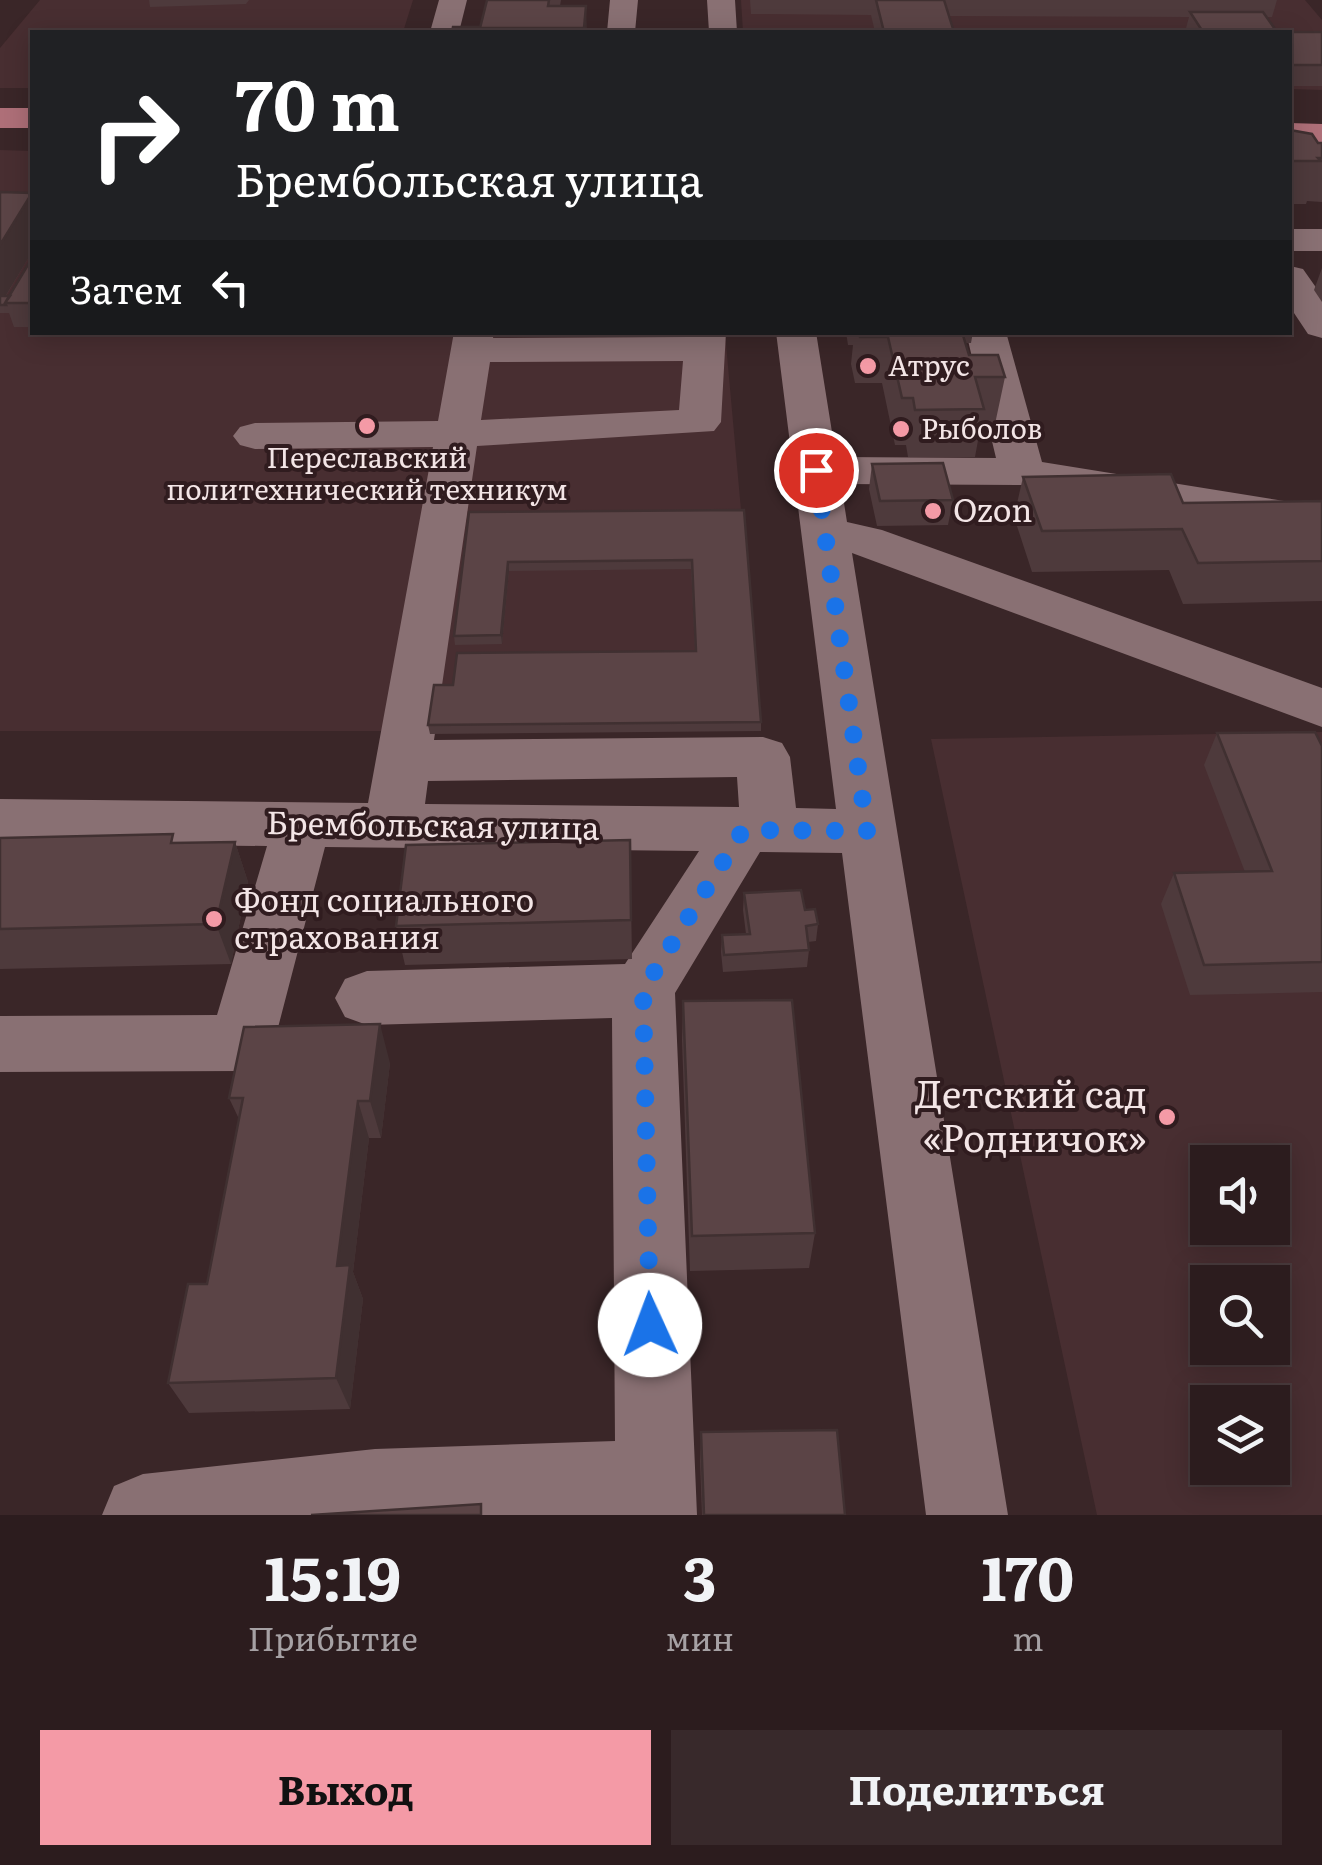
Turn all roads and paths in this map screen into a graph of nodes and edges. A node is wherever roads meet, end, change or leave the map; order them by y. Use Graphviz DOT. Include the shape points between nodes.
graph roads {
  1 [pos="453,0"];
  2 [pos="624,0"];
  3 [pos="721,0"];
  4 [pos="446,30"];
  5 [pos="621,30"];
  6 [pos="723,30"];
  7 [pos="0,118"];
  8 [pos="30,118"];
  9 [pos="1292,133"];
  10 [pos="1322,134"];
  11 [pos="1292,240"];
  12 [pos="1322,240"];
  13 [pos="1292,280"];
  14 [pos="1322,326"];
  15 [pos="796,335"];
  16 [pos="987,335"];
  17 [pos="472,341"];
  18 [pos="706,341"];
  19 [pos="578,350"];
  20 [pos="583,428"];
  21 [pos="457,434"];
  22 [pos="256,436"];
  23 [pos="816,470"];
  24 [pos="1022,472"];
  25 [pos="1322,521"];
  26 [pos="824,531"];
  27 [pos="1322,708"];
  28 [pos="403,761"];
  29 [pos="0,822"];
  30 [pos="302,825"];
  31 [pos="393,826"];
  32 [pos="756,830"];
  33 [pos="867,831"];
  34 [pos="643,990"];
  35 [pos="367,998"];
  36 [pos="0,1044"];
  37 [pos="655,1498"];
  38 [pos="143,1515"];
  39 [pos="967,1515"];
  1 -- 4 [label="street"];
  2 -- 5 [label="street"];
  3 -- 6 [label="street"];
  7 -- 8 [label="main road"];
  9 -- 10 [label="main road"];
  11 -- 12 [label="street"];
  13 -- 14 [label="street"];
  15 -- 23 [label="street"];
  16 -- 24 [label="street"];
  17 -- 19 [label="street"];
  17 -- 21 [label="street"];
  18 -- 19 [label="street"];
  18 -- 20 [label="street" via="699,422"];
  19 -- 20 [label="street"];
  20 -- 21 [label="street"];
  21 -- 22 [label="street"];
  21 -- 28 [label="street"];
  23 -- 24 [label="street"];
  23 -- 26 [label="street"];
  24 -- 25 [label="street"];
  26 -- 27 [label="street"];
  26 -- 33 [label="street"];
  28 -- 31 [label="street"];
  28 -- 32 [label="street" via="763,757"];
  29 -- 30 [label="street, Брембольская улица"];
  30 -- 31 [label="street, Брембольская улица"];
  30 -- 36 [label="street" via="241,1042"];
  31 -- 32 [label="street, Брембольская улица"];
  32 -- 33 [label="street, Брембольская улица"];
  32 -- 34 [label="street"];
  33 -- 39 [label="street"];
  34 -- 35 [label="street"];
  34 -- 37 [label="street"];
  37 -- 38 [label="street" via="375,1490"];
}
